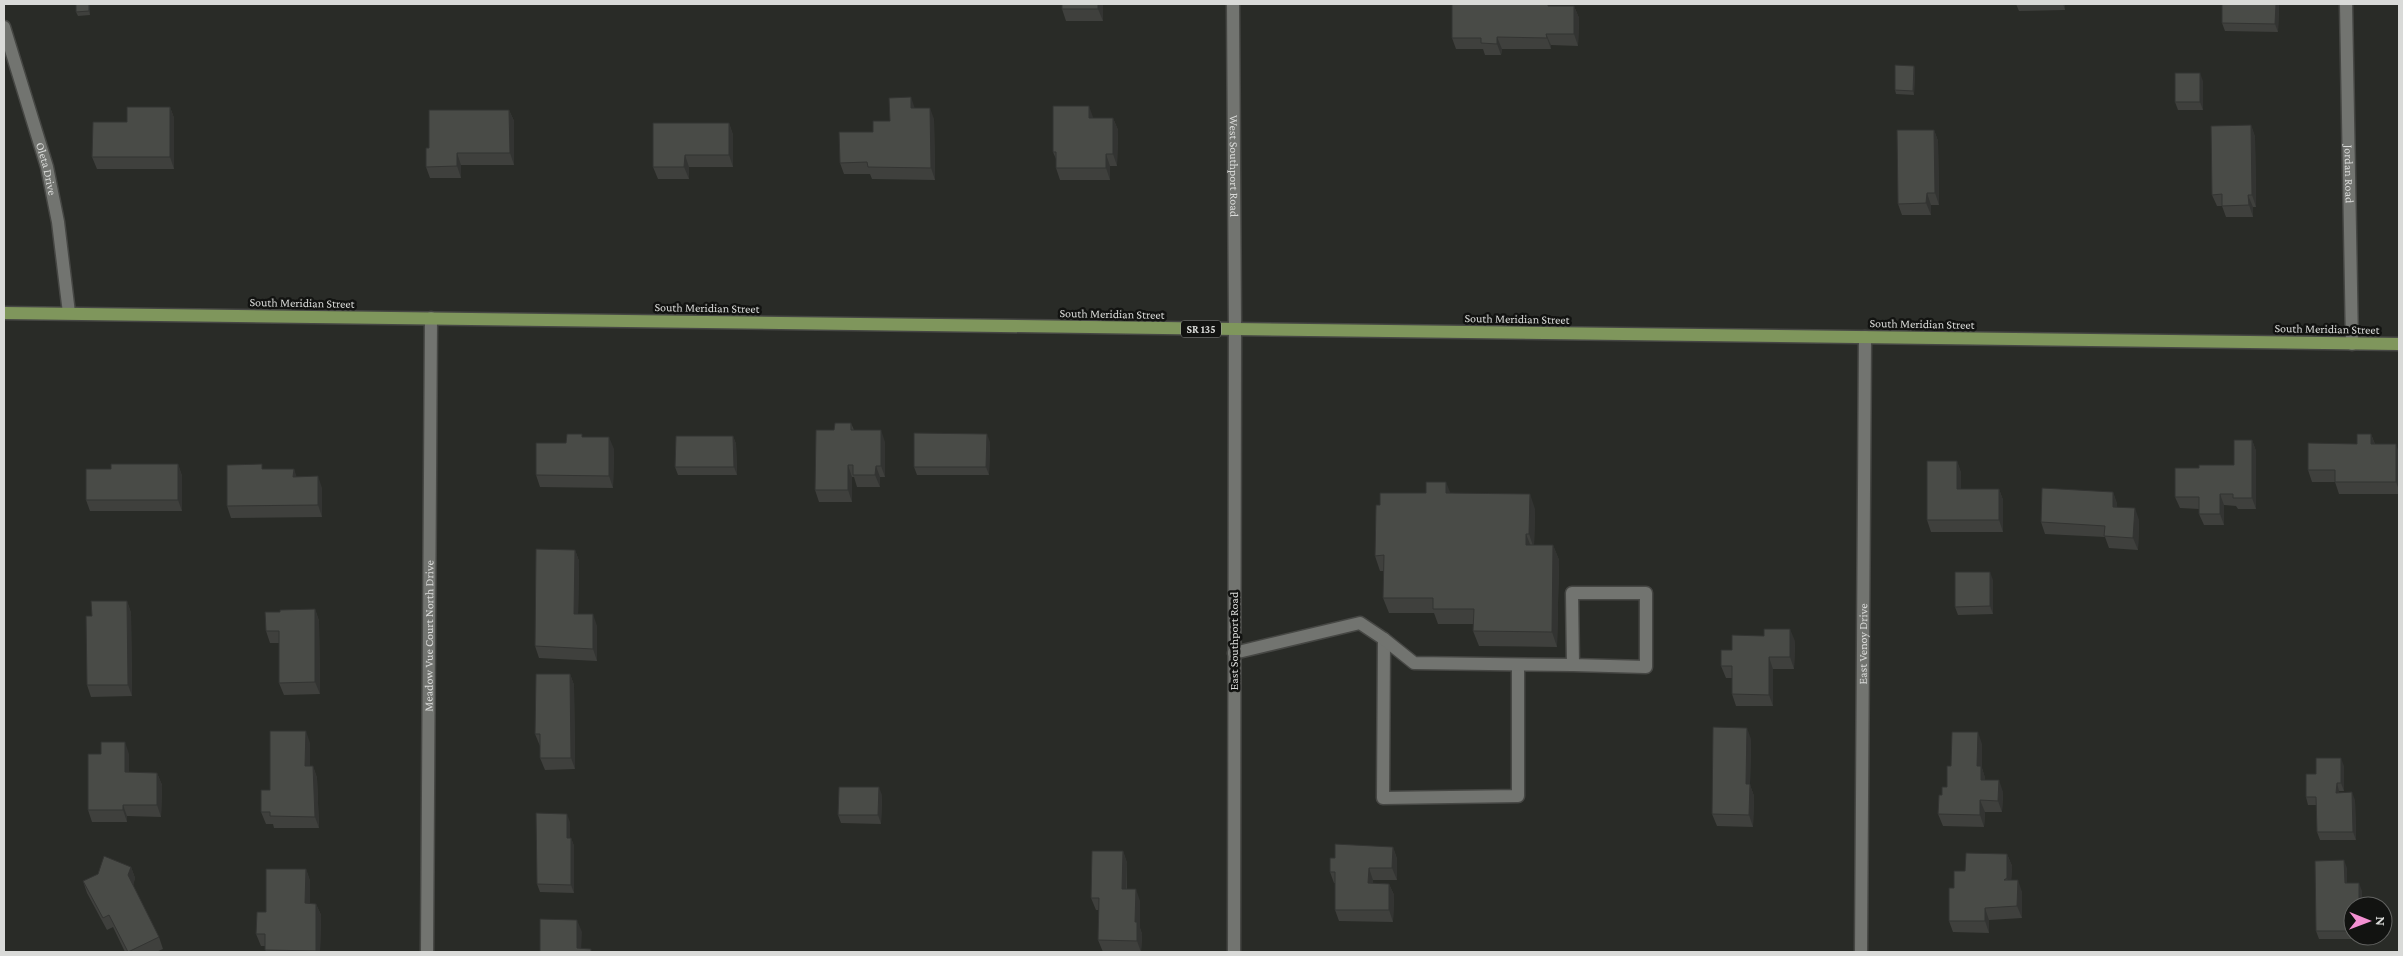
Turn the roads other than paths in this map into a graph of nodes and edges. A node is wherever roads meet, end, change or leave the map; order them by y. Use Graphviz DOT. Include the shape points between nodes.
graph roads {
  1 [pos="1233,4"];
  2 [pos="2346,4"];
  3 [pos="4,27"];
  4 [pos="4,313"];
  5 [pos="69,313"];
  6 [pos="431,318"];
  7 [pos="1235,329"];
  8 [pos="1866,337"];
  9 [pos="2352,344"];
  10 [pos="2399,344"];
  11 [pos="1384,639"];
  12 [pos="1234,653"];
  13 [pos="1573,665"];
  14 [pos="1518,666"];
  15 [pos="427,952"];
  16 [pos="1234,952"];
  17 [pos="1861,952"];
  1 -- 7 [label="street, West Southport Road"];
  2 -- 9 [label="street, Jordan Road"];
  3 -- 5 [label="street, Oleta Drive" via="47,167 58,222"];
  4 -- 5 [label="main road, South Meridian Street / SR 135"];
  5 -- 6 [label="main road, South Meridian Street / SR 135"];
  6 -- 7 [label="main road, South Meridian Street / SR 135"];
  6 -- 15 [label="street, Meadow Vue Court North Drive"];
  7 -- 8 [label="main road, South Meridian Street / SR 135"];
  7 -- 12 [label="street, East Southport Road"];
  8 -- 9 [label="main road, South Meridian Street / SR 135"];
  8 -- 17 [label="street, East Venoy Drive"];
  9 -- 10 [label="main road, South Meridian Street / SR 135"];
  11 -- 12 [label="street" via="1360,623"];
  11 -- 14 [label="street" via="1414,663"];
  11 -- 14 [label="street" via="1383,798 1518,796"];
  12 -- 16 [label="street, East Southport Road"];
  13 -- 13 [label="street" via="1572,593 1646,593 1646,667"];
  13 -- 14 [label="street"];
}
